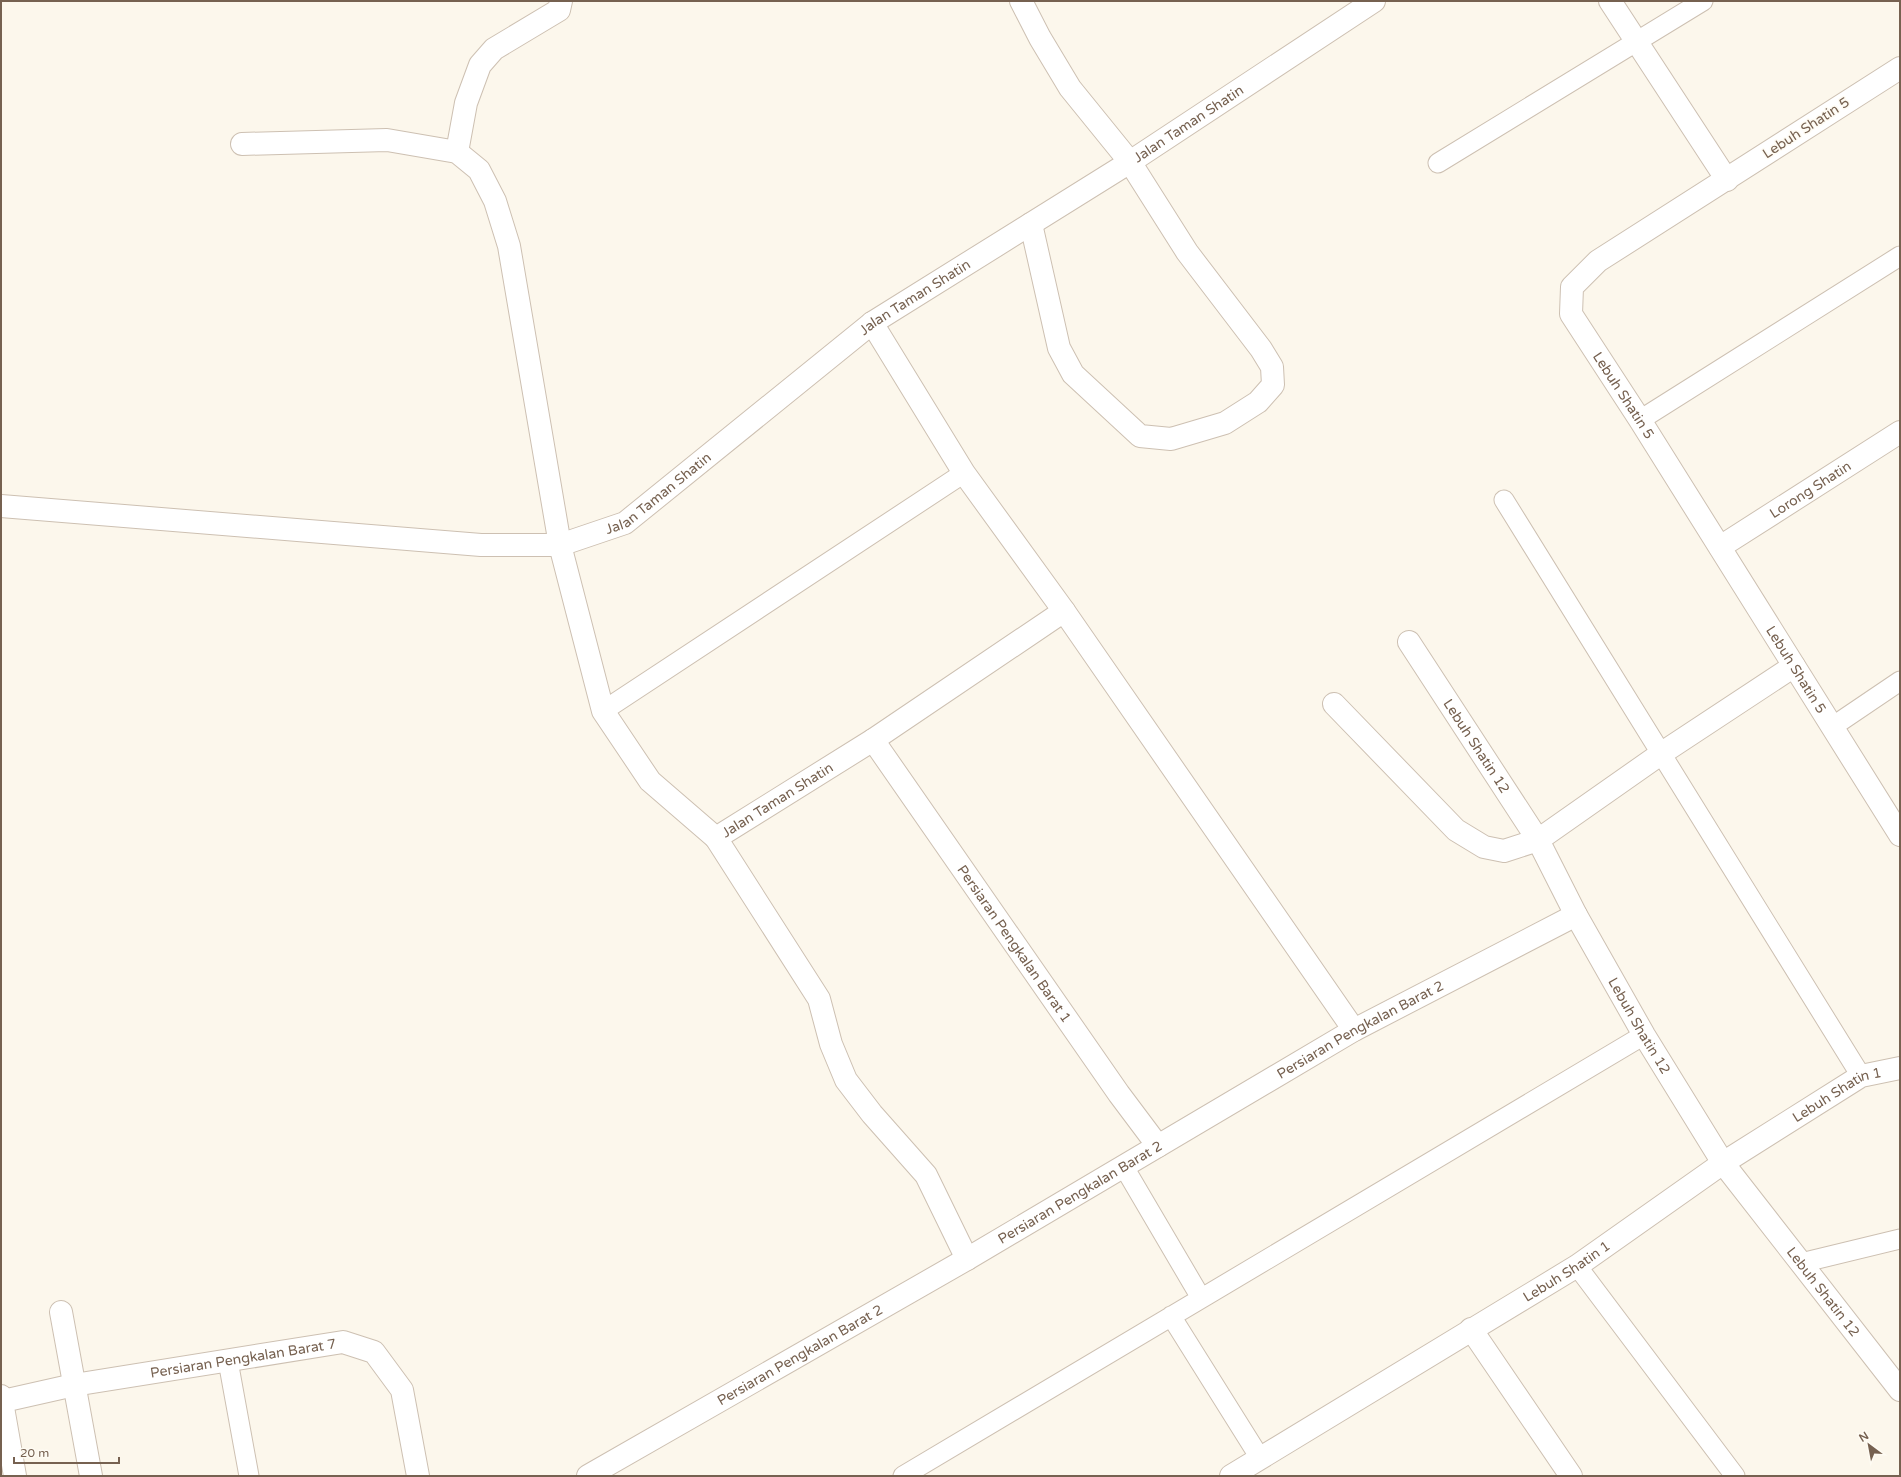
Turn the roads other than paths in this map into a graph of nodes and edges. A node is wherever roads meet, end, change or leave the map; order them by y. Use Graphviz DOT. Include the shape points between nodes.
graph roads {
  1 [pos="562,1"];
  2 [pos="1021,1"];
  3 [pos="1374,1"];
  4 [pos="1610,1"];
  5 [pos="1703,1"];
  6 [pos="1636,42"];
  7 [pos="1900,68"];
  8 [pos="242,144"];
  9 [pos="457,152"];
  10 [pos="1130,162"];
  11 [pos="1438,163"];
  12 [pos="1727,180"];
  13 [pos="1031,224"];
  14 [pos="1900,256"];
  15 [pos="872,323"];
  16 [pos="1640,420"];
  17 [pos="1900,432"];
  18 [pos="964,473"];
  19 [pos="1504,500"];
  20 [pos="1,506"];
  21 [pos="560,545"];
  22 [pos="1720,547"];
  23 [pos="1064,611"];
  24 [pos="1409,642"];
  25 [pos="1794,666"];
  26 [pos="1900,681"];
  27 [pos="1334,704"];
  28 [pos="603,711"];
  29 [pos="1832,727"];
  30 [pos="873,740"];
  31 [pos="1662,753"];
  32 [pos="1900,835"];
  33 [pos="716,838"];
  34 [pos="1538,840"];
  35 [pos="1576,915"];
  36 [pos="1354,1030"];
  37 [pos="1644,1035"];
  38 [pos="1900,1068"];
  39 [pos="1861,1076"];
  40 [pos="1158,1146"];
  41 [pos="1723,1163"];
  42 [pos="1124,1167"];
  43 [pos="1900,1239"];
  44 [pos="967,1259"];
  45 [pos="1801,1263"];
  46 [pos="1577,1266"];
  47 [pos="1201,1298"];
  48 [pos="61,1312"];
  49 [pos="1171,1316"];
  50 [pos="1471,1330"];
  51 [pos="228,1361"];
  52 [pos="74,1385"];
  53 [pos="1900,1390"];
  54 [pos="2,1399"];
  55 [pos="1260,1458"];
  56 [pos="15,1476"];
  57 [pos="91,1476"];
  58 [pos="249,1476"];
  59 [pos="418,1476"];
  60 [pos="588,1476"];
  61 [pos="903,1476"];
  62 [pos="1231,1476"];
  63 [pos="1571,1476"];
  64 [pos="1735,1476"];
  1 -- 9 [label="street" via="559,10 494,49 480,65 466,103"];
  2 -- 10 [label="street" via="1070,88"];
  3 -- 10 [label="street, Jalan Taman Shatin"];
  4 -- 6 [label="street"];
  5 -- 6 [label="lane"];
  6 -- 11 [label="lane"];
  6 -- 12 [label="street"];
  7 -- 12 [label="street, Lebuh Shatin 5"];
  8 -- 9 [label="street" via="387,140"];
  9 -- 21 [label="street" via="479,170 495,202 509,246"];
  10 -- 13 [label="street, Jalan Taman Shatin"];
  10 -- 13 [label="street" via="1186,252 1272,367 1273,385 1258,402 1225,423 1171,439 1140,436 1073,374 1059,348"];
  12 -- 16 [label="street, Lebuh Shatin 5" via="1598,261 1572,286 1571,314"];
  13 -- 15 [label="street, Jalan Taman Shatin"];
  14 -- 16 [label="lane"];
  15 -- 18 [label="street"];
  15 -- 21 [label="street, Jalan Taman Shatin" via="625,523"];
  16 -- 22 [label="street, Lebuh Shatin 5"];
  17 -- 22 [label="street, Lorong Shatin"];
  18 -- 23 [label="street"];
  18 -- 28 [label="lane"];
  19 -- 31 [label="lane"];
  20 -- 21 [label="street" via="481,545"];
  21 -- 28 [label="street, Jalan Taman Shatin"];
  22 -- 25 [label="street, Lebuh Shatin 5"];
  23 -- 30 [label="street, Jalan Taman Shatin"];
  23 -- 36 [label="street"];
  24 -- 34 [label="street, Lebuh Shatin 12"];
  25 -- 29 [label="street, Lebuh Shatin 5"];
  25 -- 31 [label="street"];
  26 -- 29 [label="lane"];
  27 -- 34 [label="street" via="1456,830 1484,847 1504,851"];
  28 -- 33 [label="street, Jalan Taman Shatin" via="650,781"];
  29 -- 32 [label="street, Lebuh Shatin 5"];
  30 -- 33 [label="street, Jalan Taman Shatin"];
  30 -- 40 [label="street, Persiaran Pengkalan Barat 1"];
  31 -- 34 [label="street"];
  31 -- 39 [label="lane"];
  33 -- 44 [label="street" via="819,1000 831,1044 846,1080 872,1114 926,1175"];
  34 -- 35 [label="street, Lebuh Shatin 12"];
  35 -- 36 [label="street, Persiaran Pengkalan Barat 2"];
  35 -- 37 [label="street, Lebuh Shatin 12"];
  36 -- 40 [label="street, Persiaran Pengkalan Barat 2"];
  37 -- 41 [label="street, Lebuh Shatin 12"];
  37 -- 47 [label="lane"];
  38 -- 39 [label="street, Lebuh Shatin 1"];
  39 -- 41 [label="street, Lebuh Shatin 1"];
  40 -- 42 [label="street, Persiaran Pengkalan Barat 2"];
  41 -- 45 [label="street, Lebuh Shatin 12"];
  41 -- 46 [label="street, Lebuh Shatin 1"];
  42 -- 44 [label="street, Persiaran Pengkalan Barat 2"];
  42 -- 47 [label="lane"];
  43 -- 45 [label="lane"];
  44 -- 60 [label="street, Persiaran Pengkalan Barat 2"];
  45 -- 53 [label="street, Lebuh Shatin 12"];
  46 -- 50 [label="street, Lebuh Shatin 1"];
  46 -- 64 [label="lane"];
  47 -- 49 [label="lane"];
  48 -- 52 [label="street"];
  49 -- 55 [label="lane"];
  49 -- 61 [label="lane"];
  50 -- 55 [label="street, Lebuh Shatin 1"];
  50 -- 63 [label="street"];
  51 -- 52 [label="street, Persiaran Pengkalan Barat 7"];
  51 -- 58 [label="lane"];
  51 -- 59 [label="street, Persiaran Pengkalan Barat 7" via="343,1342 374,1352 402,1390"];
  52 -- 54 [label="street, Persiaran Pengkalan Barat 7"];
  52 -- 57 [label="street"];
  54 -- 56 [label="street"];
  55 -- 62 [label="street, Lebuh Shatin 1"];
}
